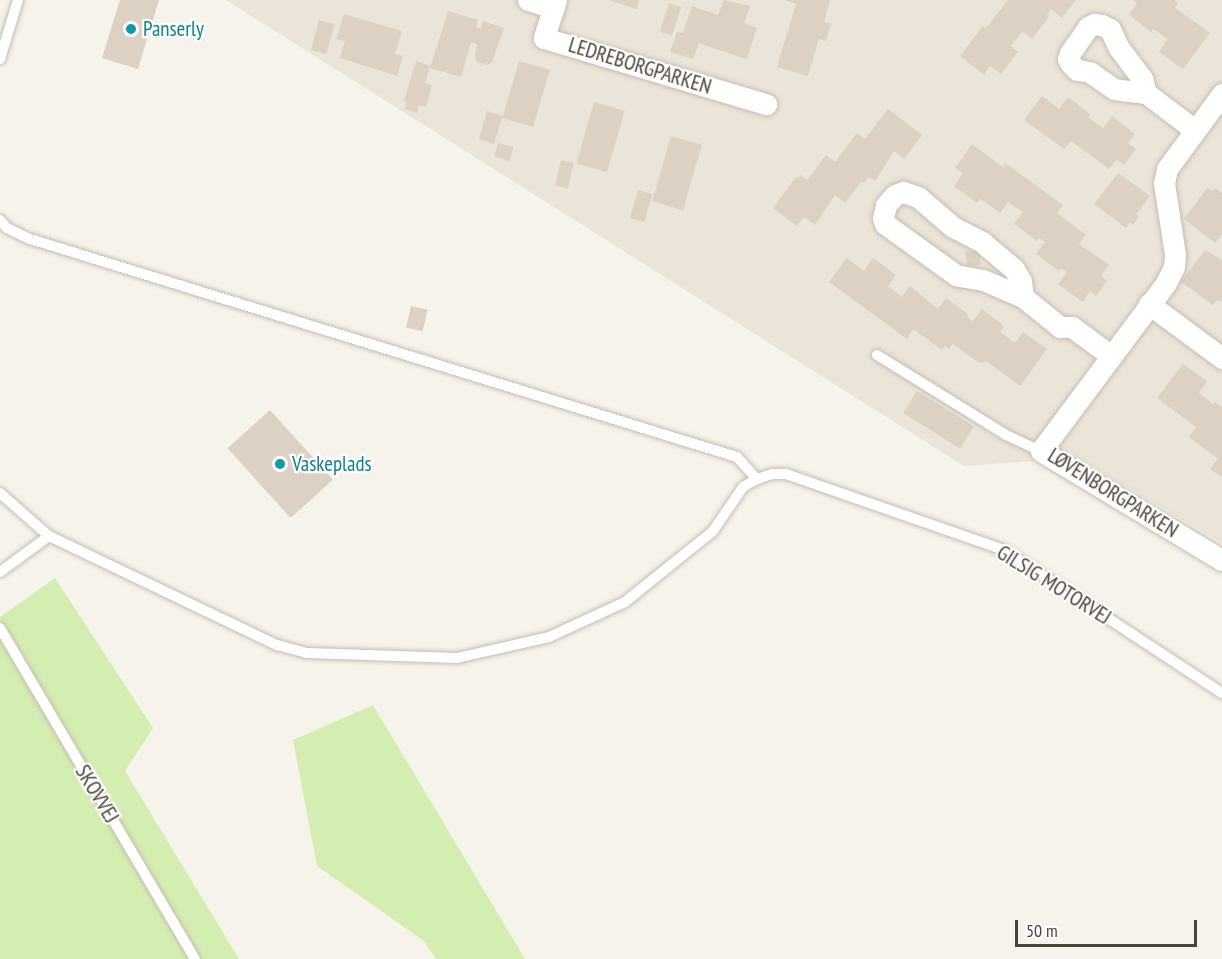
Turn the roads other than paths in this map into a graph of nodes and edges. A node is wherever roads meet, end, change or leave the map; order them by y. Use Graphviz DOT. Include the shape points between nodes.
graph roads {
  1 [pos="18,0"];
  2 [pos="528,0"];
  3 [pos="555,4"];
  4 [pos="0,59"];
  5 [pos="1146,93"];
  6 [pos="1222,94"];
  7 [pos="766,104"];
  8 [pos="1195,130"];
  9 [pos="0,220"];
  10 [pos="1023,297"];
  11 [pos="1149,304"];
  12 [pos="877,355"];
  13 [pos="1110,355"];
  14 [pos="1222,358"];
  15 [pos="1041,451"];
  16 [pos="757,479"];
  17 [pos="0,493"];
  18 [pos="49,536"];
  19 [pos="1222,560"];
  20 [pos="0,572"];
  21 [pos="0,628"];
  22 [pos="1222,693"];
  23 [pos="195,959"];
  1 -- 4 [label="lane"];
  2 -- 3 [label="street, LEDREBORGPARKEN"];
  3 -- 7 [label="street, LEDREBORGPARKEN" via="544,38"];
  5 -- 8 [label="street"];
  6 -- 8 [label="street, LØVENBORGPARKEN"];
  8 -- 11 [label="street, LØVENBORGPARKEN" via="1167,169 1164,183 1174,267"];
  9 -- 16 [label="lane" via="7,228 30,239 736,457"];
  10 -- 10 [label="street" via="1014,268 982,242 953,227 918,197 903,192 886,205 885,224 956,275 983,280"];
  10 -- 13 [label="street" via="1060,327 1072,327"];
  11 -- 13 [label="street, LØVENBORGPARKEN"];
  11 -- 14 [label="street"];
  12 -- 15 [label="lane" via="1006,435"];
  13 -- 15 [label="street, LØVENBORGPARKEN"];
  15 -- 19 [label="street, LØVENBORGPARKEN"];
  16 -- 18 [label="lane" via="743,487 713,531 625,602 549,637 457,658 307,653 277,645"];
  16 -- 22 [label="lane, GILSIG MOTORVEJ" via="779,474 805,478 1004,550"];
  17 -- 18 [label="lane"];
  18 -- 20 [label="lane"];
  21 -- 23 [label="lane, SKOVVEJ"];
}
